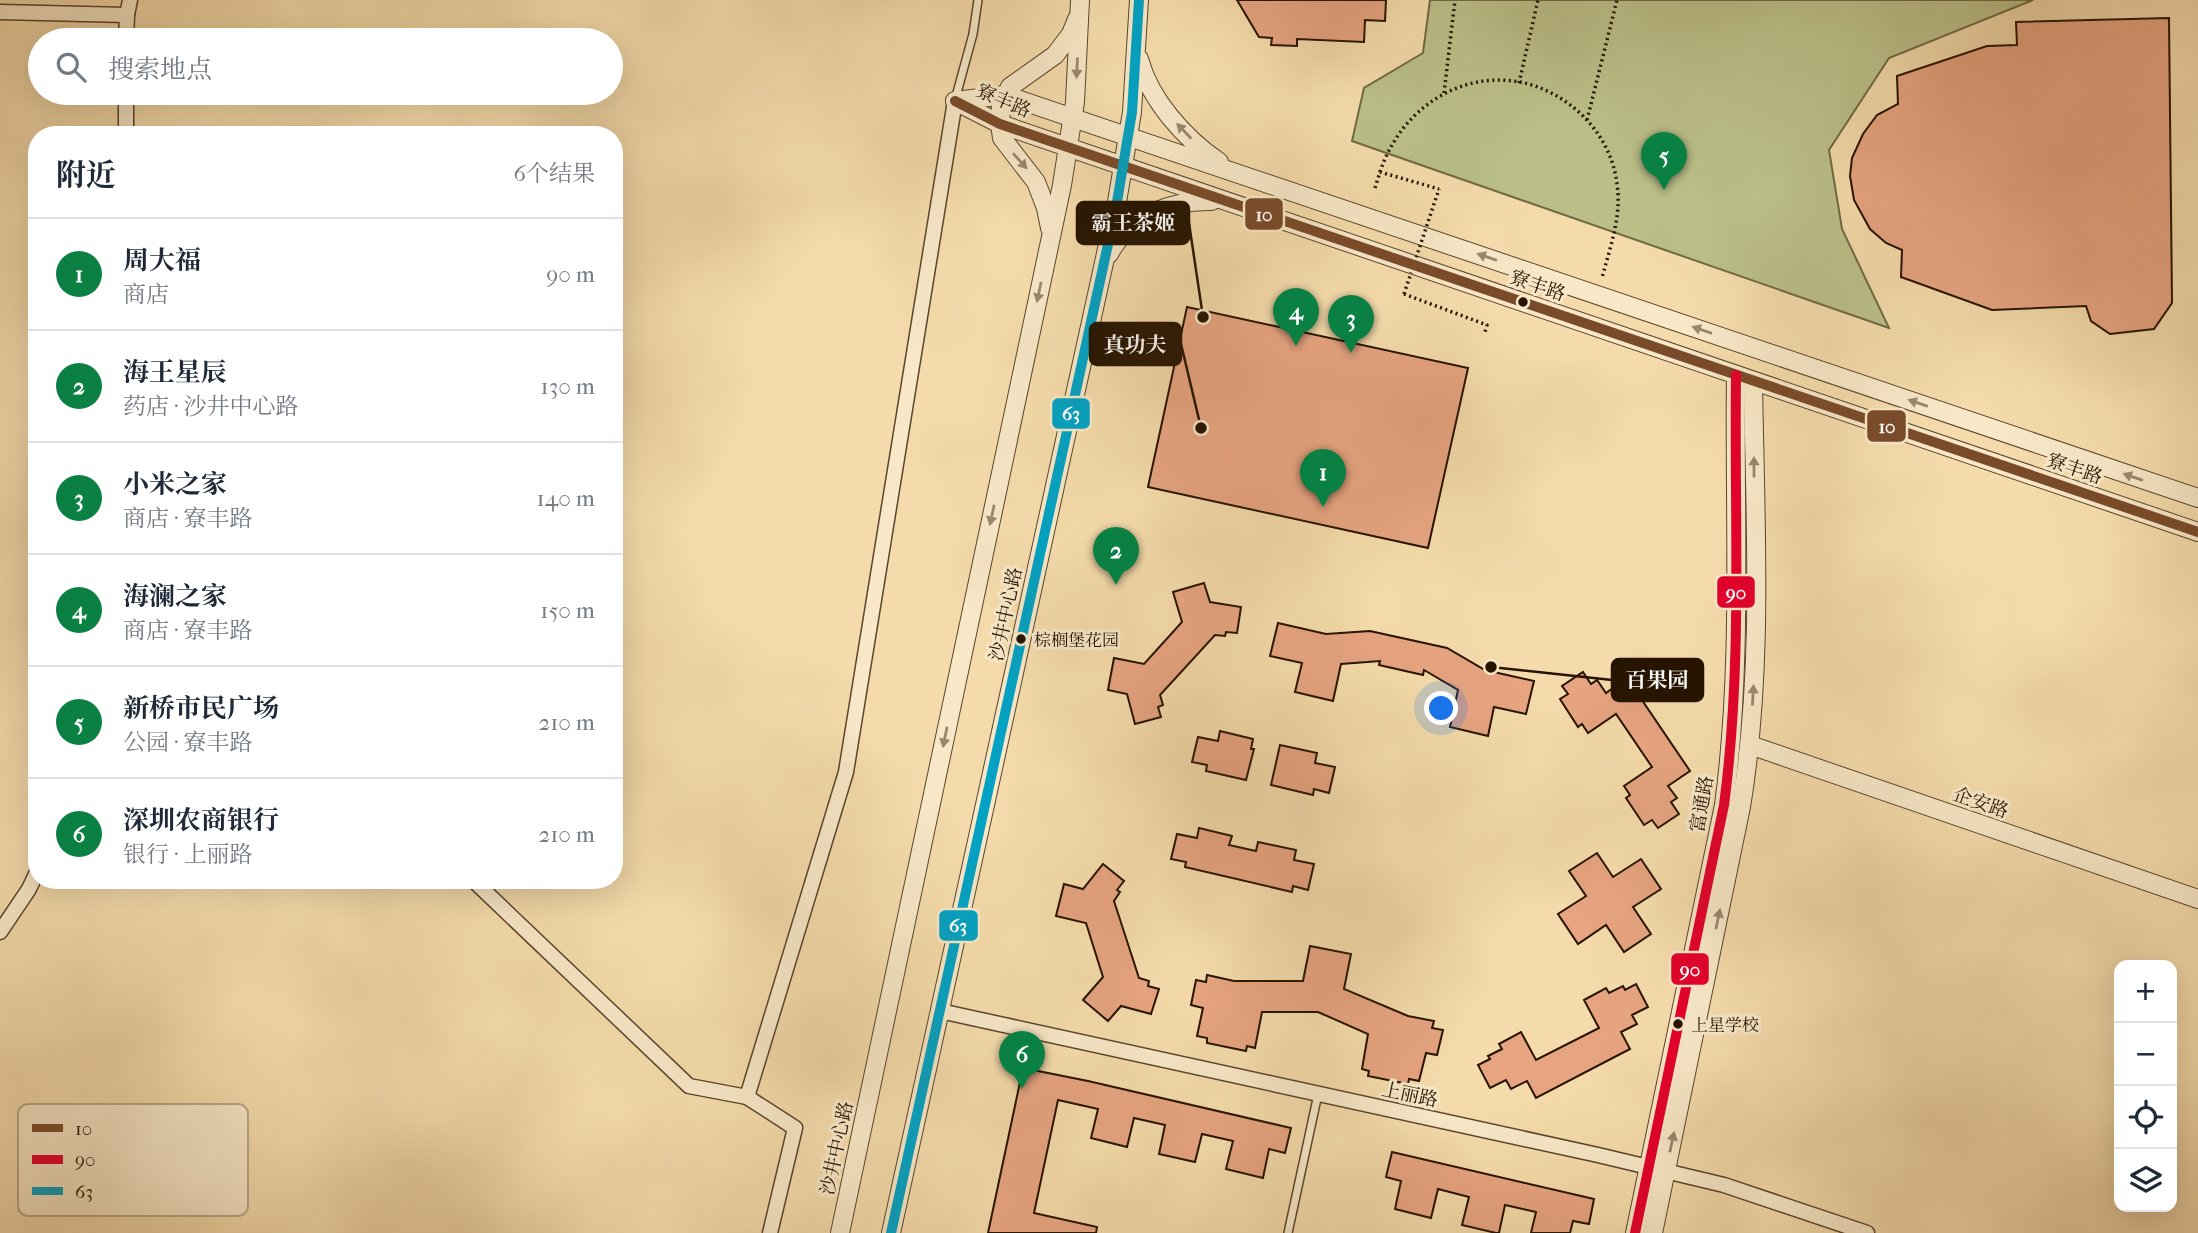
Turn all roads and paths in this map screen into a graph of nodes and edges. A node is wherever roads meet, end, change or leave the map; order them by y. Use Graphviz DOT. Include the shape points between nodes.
graph roads {
  1 [pos="131,0"];
  2 [pos="978,0"];
  3 [pos="1139,0"];
  4 [pos="1455,0"];
  5 [pos="1538,0"];
  6 [pos="1617,0"];
  7 [pos="1080,4"];
  8 [pos="0,12"];
  9 [pos="127,15"];
  10 [pos="126,28"];
  11 [pos="1137,46"];
  12 [pos="1519,83"];
  13 [pos="1444,93"];
  14 [pos="1005,94"];
  15 [pos="955,101"];
  16 [pos="126,105"];
  17 [pos="1073,117"];
  18 [pos="1587,120"];
  19 [pos="1000,124"];
  20 [pos="126,126"];
  21 [pos="1130,136"];
  22 [pos="1069,148"];
  23 [pos="1124,166"];
  24 [pos="1380,172"];
  25 [pos="1237,173"];
  26 [pos="1375,188"];
  27 [pos="1233,203"];
  28 [pos="1051,236"];
  29 [pos="1103,267"];
  30 [pos="1598,295"];
  31 [pos="1485,332"];
  32 [pos="1736,374"];
  33 [pos="1753,381"];
  34 [pos="2198,498"];
  35 [pos="2198,532"];
  36 [pos="1749,745"];
  37 [pos="29,889"];
  38 [pos="482,889"];
  39 [pos="2198,899"];
  40 [pos="0,932"];
  41 [pos="940,1011"];
  42 [pos="1318,1094"];
  43 [pos="747,1097"];
  44 [pos="1657,1169"];
  45 [pos="770,1233"];
  46 [pos="840,1233"];
  47 [pos="891,1233"];
  48 [pos="1288,1233"];
  49 [pos="1635,1233"];
  50 [pos="1653,1233"];
  51 [pos="1867,1233"];
  1 -- 9 [label="street"];
  2 -- 15 [label="lane"];
  3 -- 11 [label="street, 沙井中心路"];
  4 -- 13 [label="path"];
  5 -- 12 [label="path"];
  6 -- 18 [label="path"];
  7 -- 14 [label="street" via="1071,34 1055,55"];
  7 -- 17 [label="street, 沙井中心路, one-way"];
  8 -- 9 [label="street"];
  9 -- 10 [label="street"];
  11 -- 21 [label="street, 沙井中心路"];
  25 -- 11 [label="street, one-way" via="1199,146 1165,109 1143,74"];
  12 -- 13 [label="path" via="1477,83"];
  12 -- 18 [label="path" via="1560,98"];
  13 -- 24 [label="path" via="1403,125"];
  14 -- 15 [label="street, 寮丰路"];
  14 -- 17 [label="street, 寮丰路"];
  14 -- 19 [label="street"];
  15 -- 19 [label="street, 寮丰路"];
  15 -- 43 [label="street" via="846,772"];
  16 -- 20 [label="street"];
  17 -- 21 [label="street, 寮丰路"];
  17 -- 22 [label="street, 沙井中心路"];
  18 -- 30 [label="path" via="1613,164 1619,199"];
  19 -- 22 [label="street, 寮丰路"];
  19 -- 28 [label="street, one-way" via="1002,138 1036,182"];
  21 -- 23 [label="street, 沙井中心路"];
  21 -- 25 [label="street, 寮丰路"];
  22 -- 23 [label="street, 寮丰路"];
  22 -- 28 [label="street, 沙井中心路"];
  23 -- 27 [label="street, 寮丰路"];
  23 -- 29 [label="street, 沙井中心路"];
  24 -- 26 [label="path"];
  24 -- 31 [label="path, bridge" via="1439,189 1404,294 1487,325"];
  30 -- 25 [label="street, 寮丰路, one-way"];
  27 -- 29 [label="street" via="1192,201 1162,209 1120,237"];
  27 -- 32 [label="street, 寮丰路"];
  28 -- 46 [label="street, 沙井中心路, one-way"];
  29 -- 41 [label="street, 沙井中心路"];
  34 -- 30 [label="street, 寮丰路, one-way"];
  32 -- 33 [label="street, 寮丰路"];
  32 -- 44 [label="street, 富通路" via="1736,635 1729,767"];
  33 -- 35 [label="street, 寮丰路"];
  36 -- 33 [label="street, 富通路, one-way" via="1756,626"];
  36 -- 39 [label="street, 企安路"];
  44 -- 36 [label="street, 富通路, one-way" via="1738,821"];
  37 -- 40 [label="street"];
  38 -- 43 [label="street" via="688,1086"];
  41 -- 42 [label="street, 上丽路"];
  41 -- 47 [label="street, 沙井中心路"];
  42 -- 44 [label="street, 上丽路"];
  42 -- 48 [label="lane"];
  43 -- 45 [label="street" via="795,1128"];
  44 -- 49 [label="street, 富通路"];
  44 -- 50 [label="street, 富通路"];
  44 -- 51 [label="street, 上丽路" via="1724,1185"];
}
